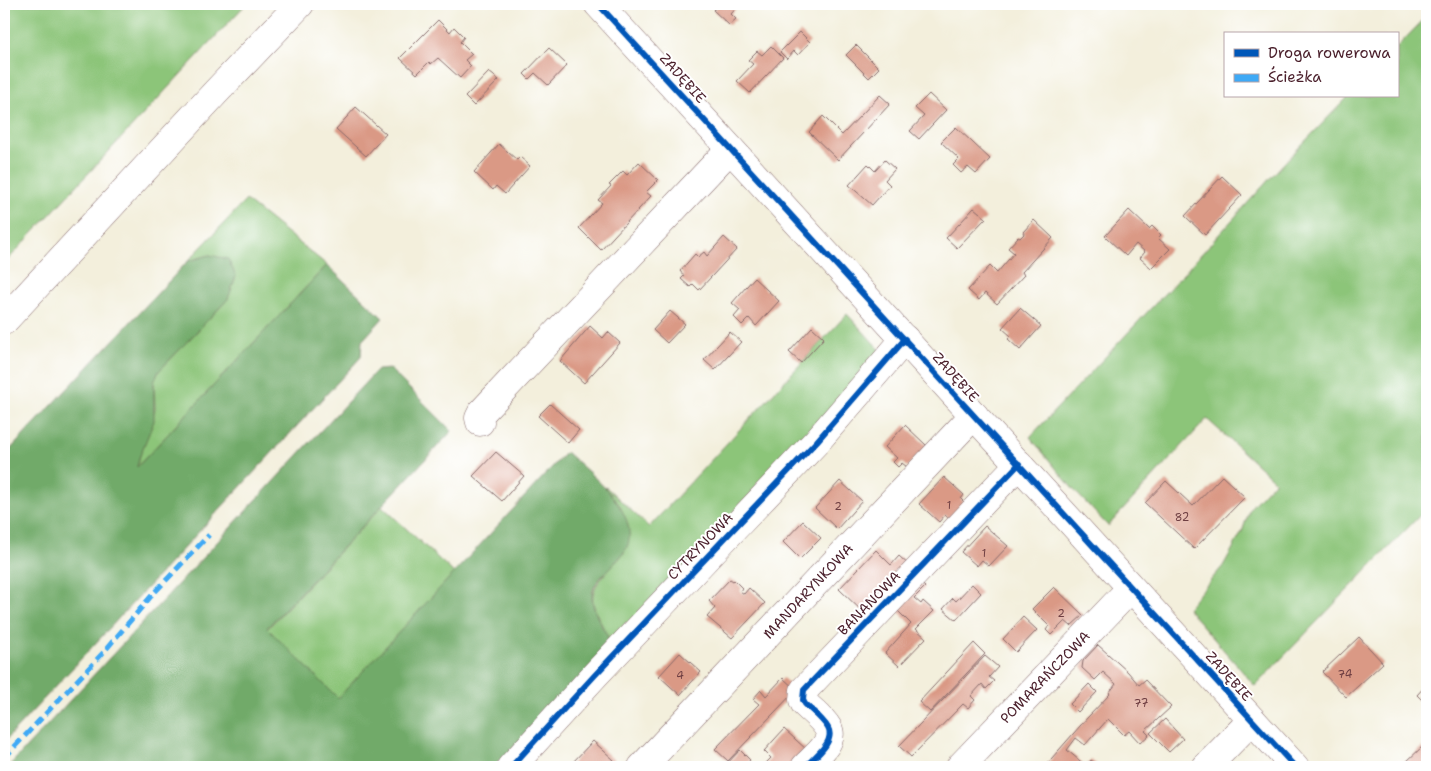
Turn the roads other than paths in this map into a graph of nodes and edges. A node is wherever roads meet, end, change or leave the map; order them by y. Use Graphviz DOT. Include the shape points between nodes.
graph roads {
  1 [pos="300,4"];
  2 [pos="598,4"];
  3 [pos="730,149"];
  4 [pos="4,321"];
  5 [pos="905,339"];
  6 [pos="974,415"];
  7 [pos="480,422"];
  8 [pos="1019,464"];
  9 [pos="1131,588"];
  10 [pos="1252,720"];
  11 [pos="511,767"];
  12 [pos="642,767"];
  13 [pos="805,767"];
  14 [pos="960,767"];
  15 [pos="1206,767"];
  16 [pos="1295,767"];
  1 -- 4 [label="street"];
  2 -- 3 [label="street, ZADĘBIE"];
  3 -- 5 [label="street, ZADĘBIE"];
  3 -- 7 [label="street" via="482,412"];
  5 -- 6 [label="street, ZADĘBIE"];
  5 -- 11 [label="street, CYTRYNOWA" via="817,441"];
  6 -- 8 [label="street, ZADĘBIE"];
  6 -- 12 [label="street, MANDARYNKOWA"];
  8 -- 9 [label="street, ZADĘBIE"];
  8 -- 13 [label="street, BANANOWA" via="804,690 805,704 830,733 825,746"];
  9 -- 10 [label="street, ZADĘBIE"];
  9 -- 14 [label="street, POMARAŃCZOWA"];
  10 -- 15 [label="street"];
  10 -- 16 [label="street, ZADĘBIE"];
}
